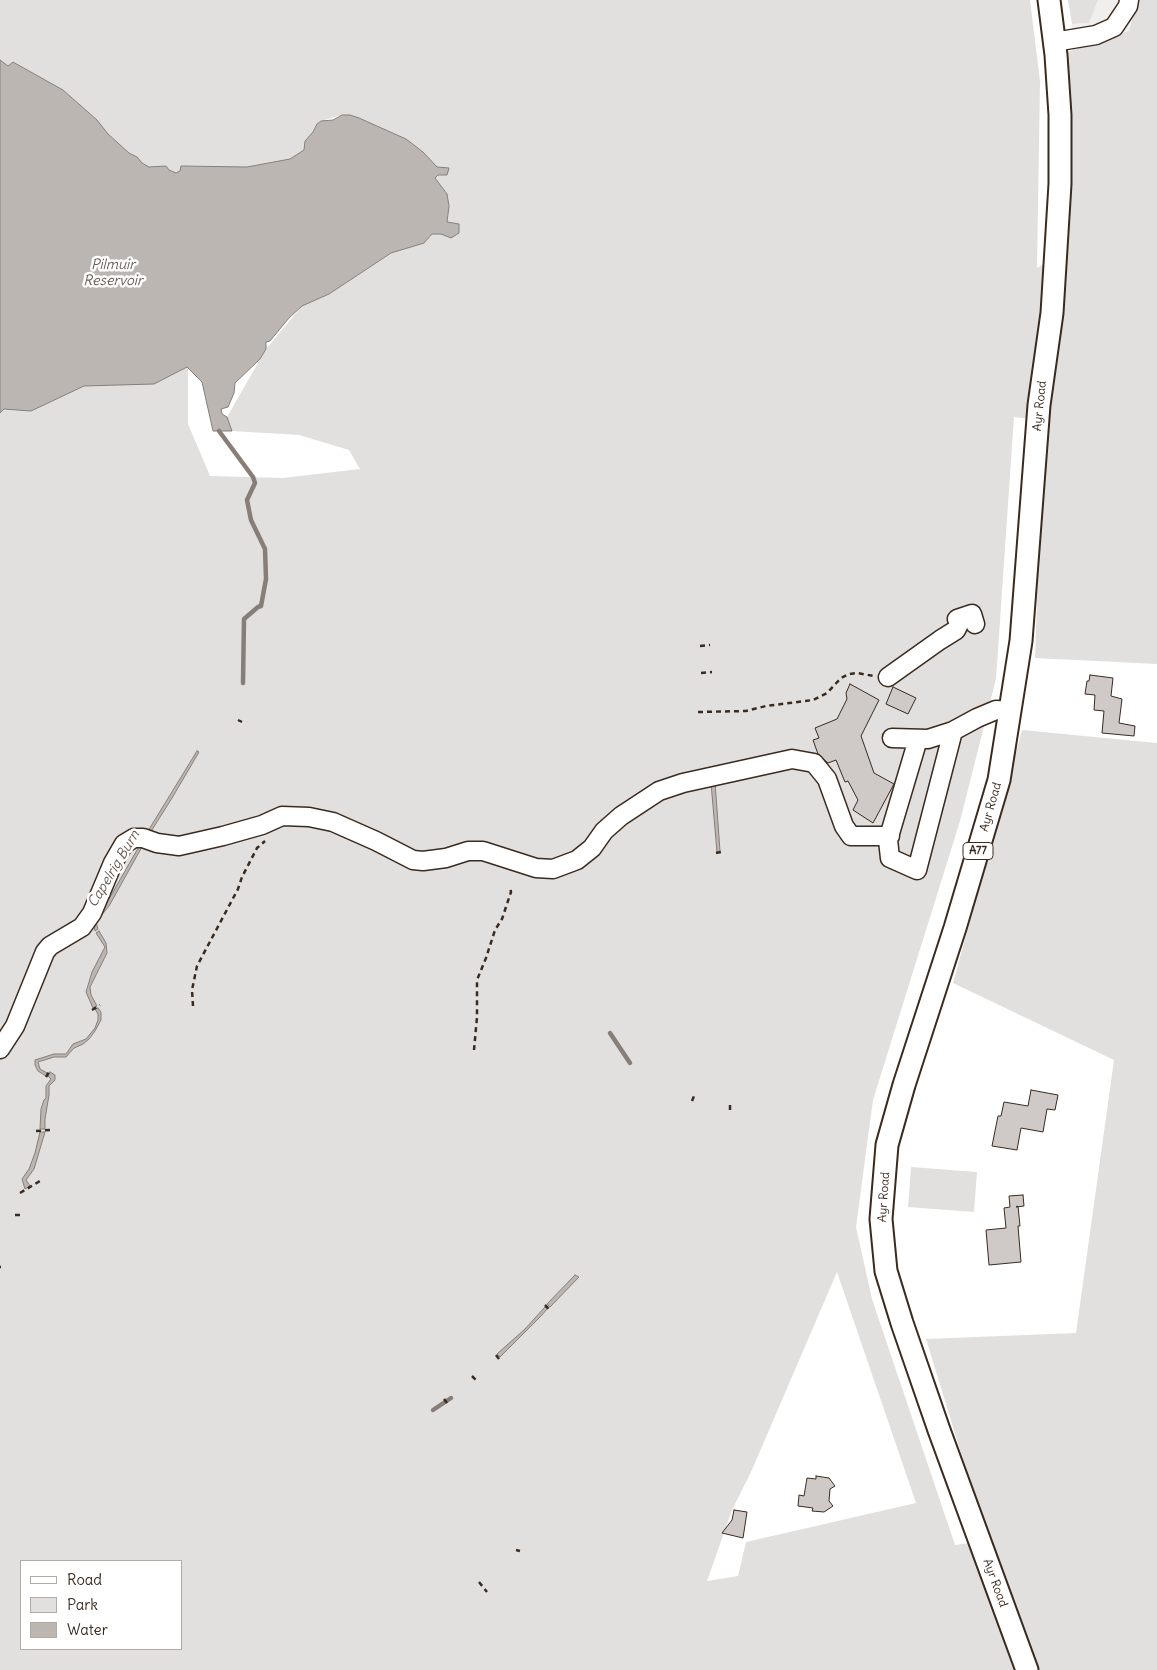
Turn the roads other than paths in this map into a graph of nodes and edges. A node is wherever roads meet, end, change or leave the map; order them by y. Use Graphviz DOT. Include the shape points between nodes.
graph roads {
  1 [pos="1049,0"];
  2 [pos="1129,0"];
  3 [pos="1054,42"];
  4 [pos="974,624"];
  5 [pos="885,677"];
  6 [pos="1010,711"];
  7 [pos="953,732"];
  8 [pos="892,738"];
  9 [pos="918,739"];
  10 [pos="890,836"];
  11 [pos="0,1049"];
  12 [pos="1027,1670"];
  1 -- 3 [label="main road, Ayr Road / A77"];
  2 -- 3 [label="street" via="1114,27 1096,35"];
  3 -- 6 [label="main road, Ayr Road / A77" via="1060,157 1052,313 1039,405 1021,641"];
  4 -- 5 [label="street" via="972,614 957,620 956,630"];
  6 -- 7 [label="street" via="996,710"];
  6 -- 12 [label="main road, Ayr Road / A77" via="999,780 887,1146 881,1219 886,1271 902,1323"];
  7 -- 9 [label="street"];
  7 -- 10 [label="street" via="917,870 890,858"];
  8 -- 9 [label="street"];
  9 -- 10 [label="street"];
  10 -- 11 [label="street" via="851,836 844,826 827,779 814,763 792,759 658,791 621,816 577,860 553,869 536,868 484,851 413,860 333,822 309,817 282,816 262,825 179,846 134,838 124,844 92,913 82,927 45,952 15,1026"];
}
